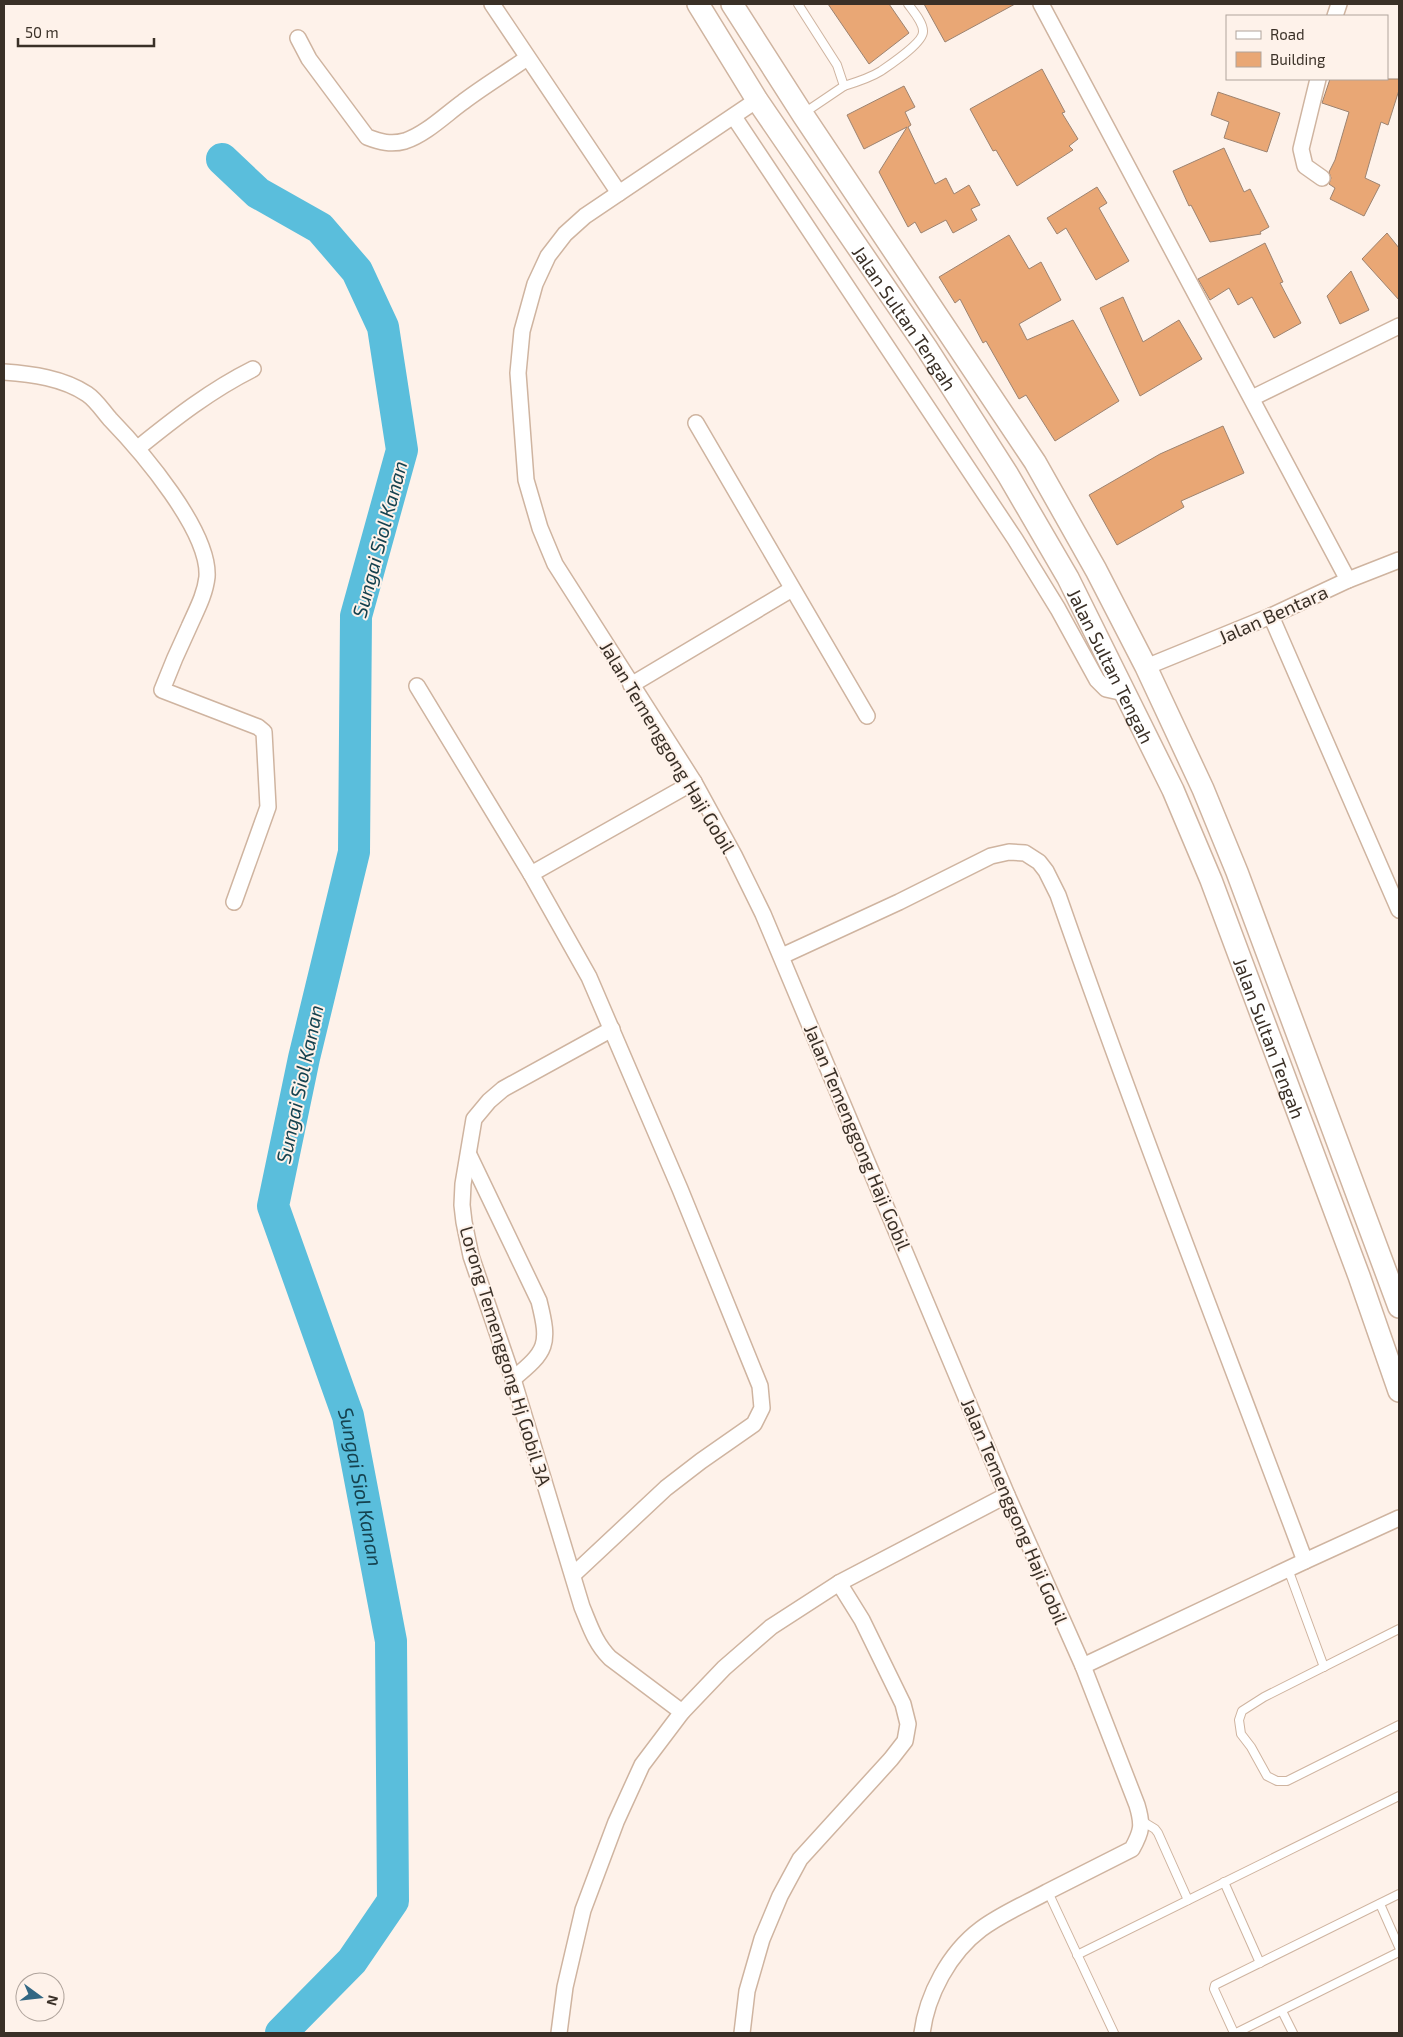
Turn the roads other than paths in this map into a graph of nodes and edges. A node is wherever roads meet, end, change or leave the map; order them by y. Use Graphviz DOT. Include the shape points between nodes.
graph roads {
  1 [pos="492,4"];
  2 [pos="698,4"];
  3 [pos="732,4"];
  4 [pos="798,4"];
  5 [pos="908,4"];
  6 [pos="1041,4"];
  7 [pos="298,38"];
  8 [pos="527,58"];
  9 [pos="1318,80"];
  10 [pos="844,86"];
  11 [pos="757,100"];
  12 [pos="803,115"];
  13 [pos="734,117"];
  14 [pos="1322,178"];
  15 [pos="619,193"];
  16 [pos="1399,326"];
  17 [pos="254,369"];
  18 [pos="4,372"];
  19 [pos="1252,398"];
  20 [pos="696,422"];
  21 [pos="138,448"];
  22 [pos="1399,560"];
  23 [pos="1348,580"];
  24 [pos="792,589"];
  25 [pos="1271,616"];
  26 [pos="1146,667"];
  27 [pos="632,684"];
  28 [pos="417,686"];
  29 [pos="1124,693"];
  30 [pos="867,716"];
  31 [pos="694,782"];
  32 [pos="531,874"];
  33 [pos="234,902"];
  34 [pos="1399,910"];
  35 [pos="782,956"];
  36 [pos="612,1029"];
  37 [pos="469,1155"];
  38 [pos="1392,1268"];
  39 [pos="1399,1307"];
  40 [pos="513,1379"];
  41 [pos="1399,1391"];
  42 [pos="1007,1495"];
  43 [pos="1399,1518"];
  44 [pos="1305,1561"];
  45 [pos="1288,1569"];
  46 [pos="573,1575"];
  47 [pos="839,1583"];
  48 [pos="1399,1629"];
  49 [pos="1083,1666"];
  50 [pos="1324,1667"];
  51 [pos="682,1712"];
  52 [pos="1399,1725"];
  53 [pos="1399,1796"];
  54 [pos="1142,1821"];
  55 [pos="1224,1882"];
  56 [pos="1048,1892"];
  57 [pos="1399,1894"];
  58 [pos="1188,1900"];
  59 [pos="1380,1904"];
  60 [pos="1399,1947"];
  61 [pos="1399,1952"];
  62 [pos="1077,1955"];
  63 [pos="1260,1963"];
  64 [pos="1282,2011"];
  65 [pos="559,2033"];
  66 [pos="742,2033"];
  67 [pos="922,2033"];
  68 [pos="1114,2033"];
  69 [pos="1235,2033"];
  70 [pos="1293,2033"];
  1 -- 8 [label="street"];
  2 -- 11 [label="main road, Jalan Sultan Tengah"];
  3 -- 12 [label="main road, Jalan Sultan Tengah"];
  4 -- 10 [label="lane" via="837,65"];
  5 -- 10 [label="lane" via="922,24 924,32 920,40 880,71"];
  6 -- 19 [label="street"];
  7 -- 8 [label="street" via="309,59 367,137 379,142 394,143 419,134"];
  8 -- 15 [label="street"];
  9 -- 14 [label="street" via="1301,148 1305,166"];
  10 -- 12 [label="lane"];
  11 -- 13 [label="street, Jalan Temenggong Haji Gobil"];
  11 -- 29 [label="main road, Jalan Sultan Tengah" via="926,347 1008,475 1068,578"];
  12 -- 26 [label="main road, Jalan Sultan Tengah" via="1035,462"];
  13 -- 15 [label="street, Jalan Temenggong Haji Gobil"];
  13 -- 29 [label="street" via="1015,539 1097,680 1106,689"];
  15 -- 27 [label="street, Jalan Temenggong Haji Gobil" via="578,222 548,256 535,284 522,331 518,373 526,480 540,528 555,564"];
  16 -- 19 [label="street"];
  17 -- 21 [label="street" via="226,382"];
  18 -- 21 [label="street" via="67,383 88,395"];
  19 -- 23 [label="street"];
  20 -- 24 [label="street"];
  21 -- 33 [label="street" via="190,523 199,540 207,577 202,599 162,690 258,726 264,732 268,808"];
  22 -- 23 [label="street, Jalan Bentara"];
  23 -- 25 [label="street, Jalan Bentara"];
  24 -- 27 [label="street"];
  24 -- 30 [label="street"];
  25 -- 26 [label="street, Jalan Bentara"];
  25 -- 34 [label="street"];
  26 -- 38 [label="main road, Jalan Sultan Tengah" via="1238,872"];
  27 -- 31 [label="street, Jalan Temenggong Haji Gobil"];
  28 -- 32 [label="street"];
  29 -- 41 [label="main road, Jalan Sultan Tengah" via="1173,790 1211,880"];
  31 -- 32 [label="street"];
  31 -- 35 [label="street, Jalan Temenggong Haji Gobil" via="734,855"];
  32 -- 36 [label="street" via="589,977"];
  35 -- 42 [label="street, Jalan Temenggong Haji Gobil"];
  35 -- 44 [label="street" via="990,856 1025,853 1039,862 1058,895 1124,1084"];
  36 -- 37 [label="street, Lorong Temenggong Hj Gobil 3A" via="519,1079 489,1101 474,1119"];
  36 -- 46 [label="street" via="760,1386 762,1408 754,1424 666,1488"];
  37 -- 40 [label="street, Lorong Temenggong Hj Gobil 3A" via="463,1184 464,1222 471,1256"];
  37 -- 40 [label="street" via="539,1301 544,1319 546,1337 543,1350"];
  38 -- 39 [label="main road, Jalan Sultan Tengah"];
  40 -- 46 [label="street, Lorong Temenggong Hj Gobil 3A"];
  42 -- 47 [label="street"];
  42 -- 49 [label="street, Jalan Temenggong Haji Gobil"];
  43 -- 44 [label="street"];
  44 -- 45 [label="street"];
  45 -- 49 [label="street"];
  45 -- 50 [label="lane"];
  46 -- 51 [label="street, Lorong Temenggong Hj Gobil 3A" via="594,1638 601,1649"];
  47 -- 51 [label="street" via="771,1627 724,1668"];
  47 -- 66 [label="street" via="862,1620 903,1704 908,1724 905,1742 800,1859 762,1939 747,1991"];
  48 -- 50 [label="lane"];
  49 -- 54 [label="street, Jalan Temenggong Haji Gobil"];
  50 -- 52 [label="lane" via="1264,1696 1242,1711 1241,1734 1267,1776 1287,1782"];
  51 -- 65 [label="street" via="642,1765 616,1822 583,1910 564,1986"];
  53 -- 55 [label="lane"];
  54 -- 56 [label="street" via="1141,1834 1132,1849"];
  54 -- 58 [label="lane" via="1158,1833"];
  55 -- 58 [label="lane"];
  55 -- 63 [label="lane"];
  56 -- 62 [label="lane"];
  56 -- 67 [label="street" via="998,1918 966,1942 949,1963 933,1994"];
  57 -- 59 [label="lane"];
  58 -- 62 [label="lane"];
  59 -- 60 [label="lane"];
  59 -- 63 [label="lane"];
  61 -- 64 [label="lane"];
  62 -- 68 [label="lane"];
  63 -- 69 [label="lane" via="1214,1987"];
  64 -- 69 [label="lane"];
  64 -- 70 [label="lane"];
}
